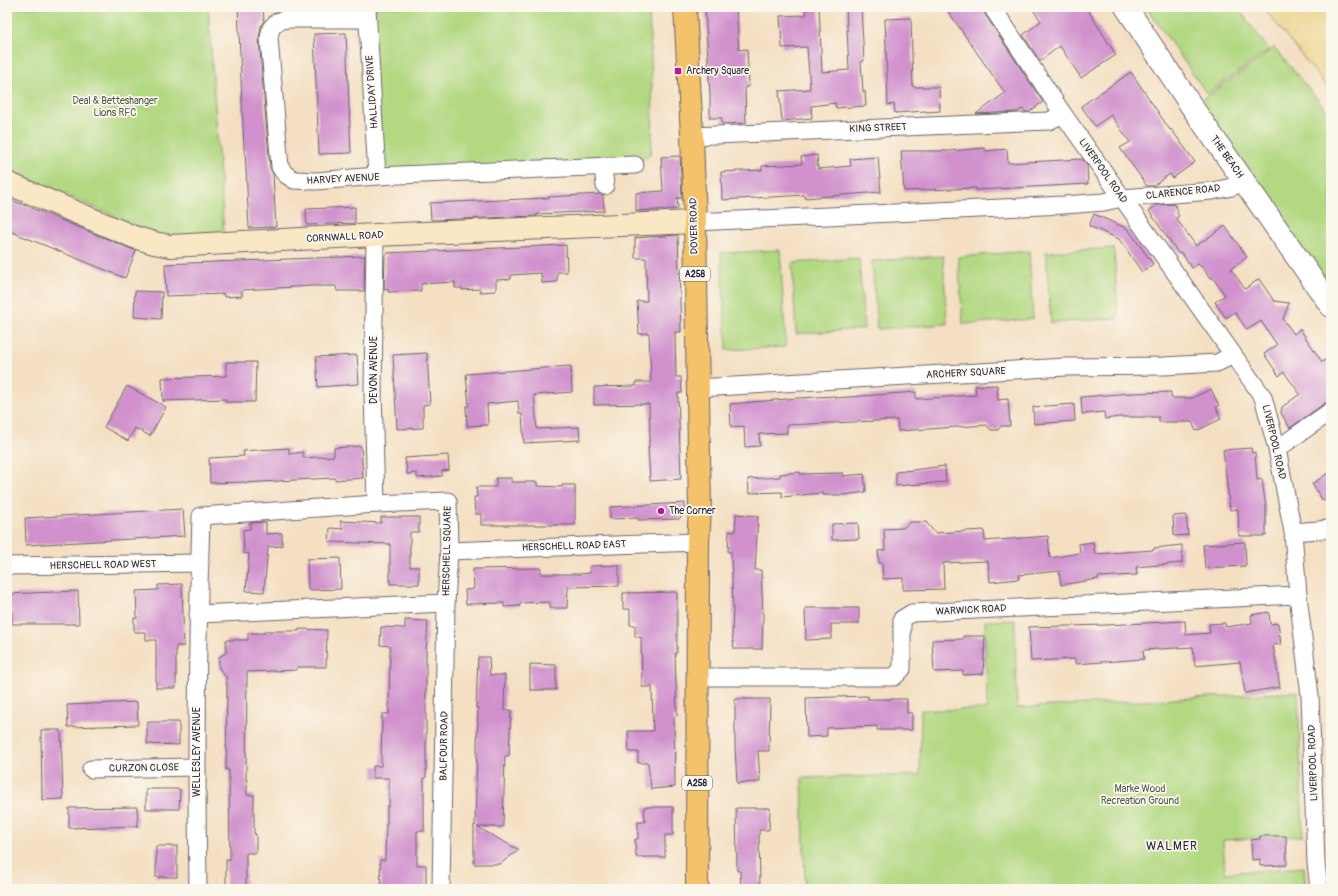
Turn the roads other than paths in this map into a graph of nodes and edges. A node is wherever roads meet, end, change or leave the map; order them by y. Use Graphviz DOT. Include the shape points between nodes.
graph roads {
  1 [pos="685,7"];
  2 [pos="992,7"];
  3 [pos="1126,7"];
  4 [pos="367,13"];
  5 [pos="1063,114"];
  6 [pos="692,136"];
  7 [pos="635,165"];
  8 [pos="603,166"];
  9 [pos="377,176"];
  10 [pos="1243,181"];
  11 [pos="7,183"];
  12 [pos="605,186"];
  13 [pos="1122,198"];
  14 [pos="694,222"];
  15 [pos="375,235"];
  16 [pos="1331,306"];
  17 [pos="1233,355"];
  18 [pos="697,388"];
  19 [pos="1331,411"];
  20 [pos="1277,449"];
  21 [pos="376,504"];
  22 [pos="1331,529"];
  23 [pos="1292,532"];
  24 [pos="698,542"];
  25 [pos="449,551"];
  26 [pos="200,563"];
  27 [pos="7,566"];
  28 [pos="1298,595"];
  29 [pos="446,603"];
  30 [pos="198,614"];
  31 [pos="698,677"];
  32 [pos="196,767"];
  33 [pos="91,769"];
  34 [pos="198,889"];
  35 [pos="441,889"];
  36 [pos="697,889"];
  37 [pos="1319,889"];
  1 -- 6 [label="main road, DOVER ROAD / A258"];
  2 -- 5 [label="street, LIVERPOOL ROAD"];
  3 -- 10 [label="street, THE BEACH"];
  4 -- 9 [label="street, HALLIDAY DRIVE"];
  4 -- 9 [label="street, HARVEY AVENUE" via="277,22 271,28 269,38 278,157 285,174 294,180 304,181"];
  5 -- 6 [label="street, KING STREET" via="1049,121"];
  5 -- 13 [label="street, LIVERPOOL ROAD"];
  6 -- 14 [label="main road, DOVER ROAD / A258"];
  7 -- 8 [label="street, HARVEY AVENUE"];
  8 -- 9 [label="street, HARVEY AVENUE"];
  8 -- 12 [label="street"];
  10 -- 13 [label="street, CLARENCE ROAD" via="1232,187 1212,191"];
  10 -- 16 [label="street, THE BEACH"];
  11 -- 15 [label="main road, CORNWALL ROAD" via="134,237 170,246"];
  13 -- 14 [label="street" via="1064,206"];
  13 -- 17 [label="street, LIVERPOOL ROAD"];
  14 -- 15 [label="main road, CORNWALL ROAD"];
  14 -- 18 [label="main road, DOVER ROAD / A258"];
  15 -- 21 [label="street, DEVON AVENUE" via="373,391"];
  17 -- 18 [label="street, ARCHERY SQUARE" via="1218,363 1066,367"];
  17 -- 20 [label="street, LIVERPOOL ROAD" via="1263,397"];
  18 -- 24 [label="main road, DOVER ROAD / A258" via="700,510"];
  19 -- 20 [label="street"];
  20 -- 23 [label="street, LIVERPOOL ROAD"];
  21 -- 25 [label="street, HERSCHELL SQUARE" via="448,501"];
  21 -- 26 [label="street, HERSCHELL SQUARE" via="201,516"];
  22 -- 23 [label="street"];
  23 -- 28 [label="street, LIVERPOOL ROAD"];
  24 -- 25 [label="street, HERSCHELL ROAD EAST"];
  24 -- 31 [label="main road, A258"];
  25 -- 29 [label="street, HERSCHELL SQUARE"];
  26 -- 27 [label="street, HERSCHELL ROAD WEST"];
  26 -- 30 [label="street, HERSCHELL SQUARE"];
  28 -- 31 [label="street, WARWICK ROAD" via="912,613 902,619 902,669 894,677"];
  28 -- 37 [label="street, LIVERPOOL ROAD" via="1310,696"];
  29 -- 30 [label="street, HERSCHELL SQUARE"];
  29 -- 35 [label="street, BALFOUR ROAD"];
  30 -- 32 [label="street, WELLESLEY AVENUE"];
  31 -- 36 [label="main road, A258"];
  32 -- 33 [label="street, CURZON CLOSE"];
  32 -- 34 [label="street, WELLESLEY AVENUE"];
}
